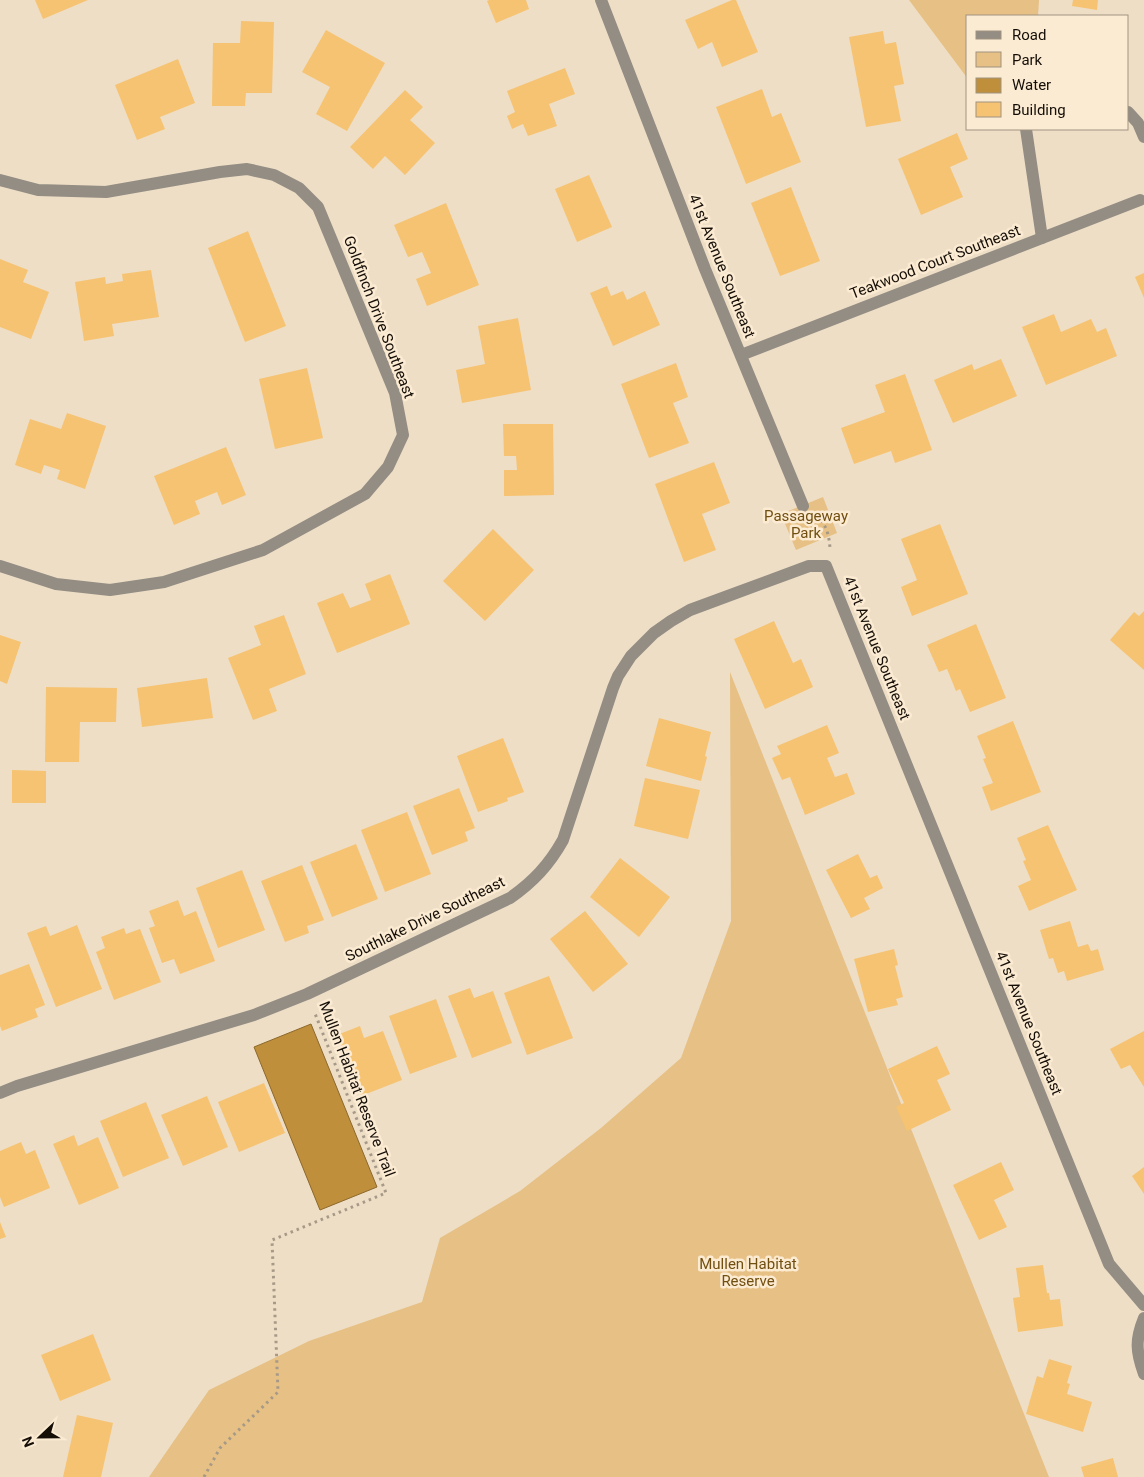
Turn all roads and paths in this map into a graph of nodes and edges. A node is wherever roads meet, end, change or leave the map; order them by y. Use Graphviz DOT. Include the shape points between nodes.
graph roads {
  1 [pos="600,0"];
  2 [pos="1129,113"];
  3 [pos="1026,130"];
  4 [pos="1144,137"];
  5 [pos="0,180"];
  6 [pos="1142,195"];
  7 [pos="1042,238"];
  8 [pos="740,355"];
  9 [pos="802,506"];
  10 [pos="0,566"];
  11 [pos="826,566"];
  12 [pos="307,994"];
  13 [pos="0,1093"];
  14 [pos="1144,1304"];
  15 [pos="1144,1318"];
  16 [pos="1144,1374"];
  17 [pos="204,1477"];
  1 -- 8 [label="street, 41st Avenue Southeast"];
  2 -- 4 [label="street"];
  3 -- 7 [label="street"];
  5 -- 10 [label="street, Goldfinch Drive Southeast" via="38,190 106,192 248,169 274,175 298,188 318,207 322,216 395,393 403,435 388,467 365,494 263,550 164,582 110,590 56,584"];
  6 -- 7 [label="street, Teakwood Court Southeast"];
  7 -- 8 [label="street, Teakwood Court Southeast"];
  8 -- 9 [label="street, 41st Avenue Southeast"];
  9 -- 11 [label="path, 41st Avenue Southeast" via="822,521 830,537"];
  11 -- 12 [label="street, Southlake Drive Southeast" via="809,566 690,610 654,633 631,656 618,676 563,840 543,871 510,898"];
  11 -- 14 [label="street, 41st Avenue Southeast" via="1109,1264"];
  12 -- 13 [label="street, Southlake Drive Southeast" via="254,1015"];
  12 -- 17 [label="path, Mullen Habitat Reserve Trail" via="386,1193 272,1240 278,1392 220,1448"];
  15 -- 16 [label="street" via="1138,1331 1137,1355"];
}
